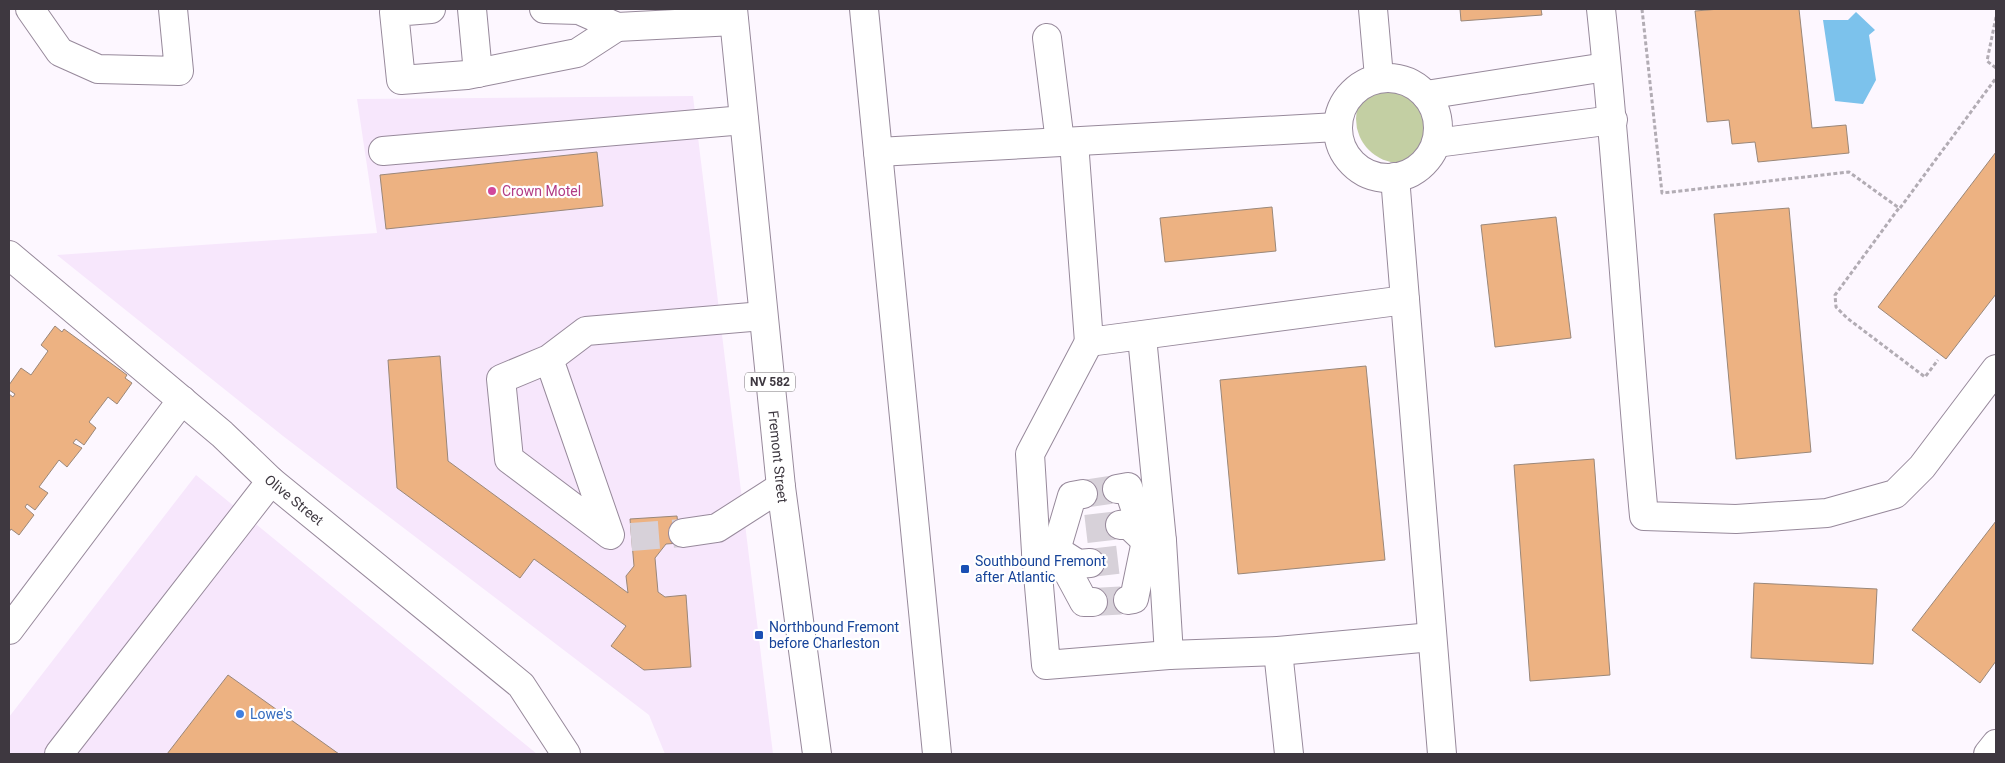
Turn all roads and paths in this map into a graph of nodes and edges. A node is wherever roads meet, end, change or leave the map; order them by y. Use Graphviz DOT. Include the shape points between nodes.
graph roads {
  1 [pos="30,9"];
  2 [pos="173,9"];
  3 [pos="431,9"];
  4 [pos="472,9"];
  5 [pos="544,9"];
  6 [pos="864,9"];
  7 [pos="1374,9"];
  8 [pos="1601,9"];
  9 [pos="1642,9"];
  10 [pos="734,15"];
  11 [pos="1996,17"];
  12 [pos="617,27"];
  13 [pos="1046,38"];
  14 [pos="1606,67"];
  15 [pos="1996,68"];
  16 [pos="478,73"];
  17 [pos="1379,77"];
  18 [pos="1996,78"];
  19 [pos="1426,95"];
  20 [pos="744,120"];
  21 [pos="1613,120"];
  22 [pos="1337,127"];
  23 [pos="1068,142"];
  24 [pos="1436,143"];
  25 [pos="383,151"];
  26 [pos="878,152"];
  27 [pos="1395,177"];
  28 [pos="1899,208"];
  29 [pos="12,266"];
  30 [pos="1405,300"];
  31 [pos="762,316"];
  32 [pos="1142,336"];
  33 [pos="1089,342"];
  34 [pos="549,359"];
  35 [pos="1938,360"];
  36 [pos="1996,369"];
  37 [pos="182,400"];
  38 [pos="271,482"];
  39 [pos="781,487"];
  40 [pos="1117,489"];
  41 [pos="1083,494"];
  42 [pos="1120,524"];
  43 [pos="1086,529"];
  44 [pos="683,533"];
  45 [pos="1154,541"];
  46 [pos="1046,551"];
  47 [pos="1124,559"];
  48 [pos="1090,563"];
  49 [pos="1128,600"];
  50 [pos="1093,602"];
  51 [pos="9,630"];
  52 [pos="1432,637"];
  53 [pos="1278,651"];
  54 [pos="1169,655"];
  55 [pos="1996,744"];
  56 [pos="59,754"];
  57 [pos="566,754"];
  58 [pos="817,754"];
  59 [pos="937,754"];
  60 [pos="1289,754"];
  61 [pos="1442,754"];
  62 [pos="1988,754"];
  1 -- 2 [label="street" via="60,52 98,69 179,71"];
  3 -- 16 [label="street" via="394,12 401,80"];
  4 -- 16 [label="street"];
  5 -- 12 [label="street" via="579,10"];
  6 -- 26 [label="street"];
  7 -- 17 [label="street"];
  8 -- 14 [label="street"];
  9 -- 28 [label="path" via="1662,194 1849,172"];
  10 -- 12 [label="street"];
  10 -- 20 [label="street, Fremont Street / NV 582"];
  11 -- 15 [label="path" via="1987,61"];
  12 -- 16 [label="street" via="577,53"];
  13 -- 23 [label="street"];
  14 -- 19 [label="street"];
  14 -- 21 [label="street"];
  17 -- 19 [label="street" via="1413,83"];
  17 -- 22 [label="street" via="1349,95 1340,110"];
  18 -- 28 [label="path"];
  19 -- 24 [label="street" via="1435,110"];
  20 -- 25 [label="street"];
  20 -- 31 [label="street, Fremont Street / NV 582"];
  21 -- 24 [label="street"];
  21 -- 36 [label="street" via="1644,516 1736,519 1827,513 1895,494 1928,460"];
  22 -- 23 [label="street"];
  22 -- 27 [label="street" via="1340,144 1355,165 1375,176"];
  23 -- 26 [label="street"];
  23 -- 33 [label="street"];
  24 -- 27 [label="street" via="1419,168"];
  26 -- 59 [label="street"];
  27 -- 30 [label="street"];
  28 -- 35 [label="path" via="1835,295 1836,307 1925,377"];
  29 -- 37 [label="street, Olive Street"];
  30 -- 32 [label="street"];
  30 -- 52 [label="street"];
  31 -- 34 [label="street" via="586,332"];
  31 -- 39 [label="street, Fremont Street / NV 582"];
  32 -- 33 [label="street"];
  32 -- 45 [label="street"];
  33 -- 46 [label="street" via="1030,454"];
  34 -- 34 [label="street" via="620,536 509,458 501,379"];
  37 -- 38 [label="street, Olive Street"];
  37 -- 51 [label="street"];
  38 -- 56 [label="street"];
  38 -- 57 [label="street, Olive Street" via="521,685"];
  39 -- 44 [label="street" via="716,528"];
  39 -- 58 [label="street, Fremont Street / NV 582"];
  40 -- 45 [label="street" via="1128,487"];
  41 -- 46 [label="street" via="1072,496"];
  42 -- 45 [label="street" via="1128,524"];
  43 -- 46 [label="street" via="1071,532"];
  45 -- 47 [label="street" via="1129,559"];
  45 -- 49 [label="street" via="1134,599"];
  45 -- 54 [label="street"];
  46 -- 48 [label="street" via="1078,564"];
  46 -- 50 [label="street" via="1084,602"];
  46 -- 54 [label="street" via="1046,665"];
  52 -- 53 [label="street"];
  52 -- 61 [label="street"];
  53 -- 54 [label="street"];
  53 -- 60 [label="street"];
  55 -- 62 [label="street"];
}
